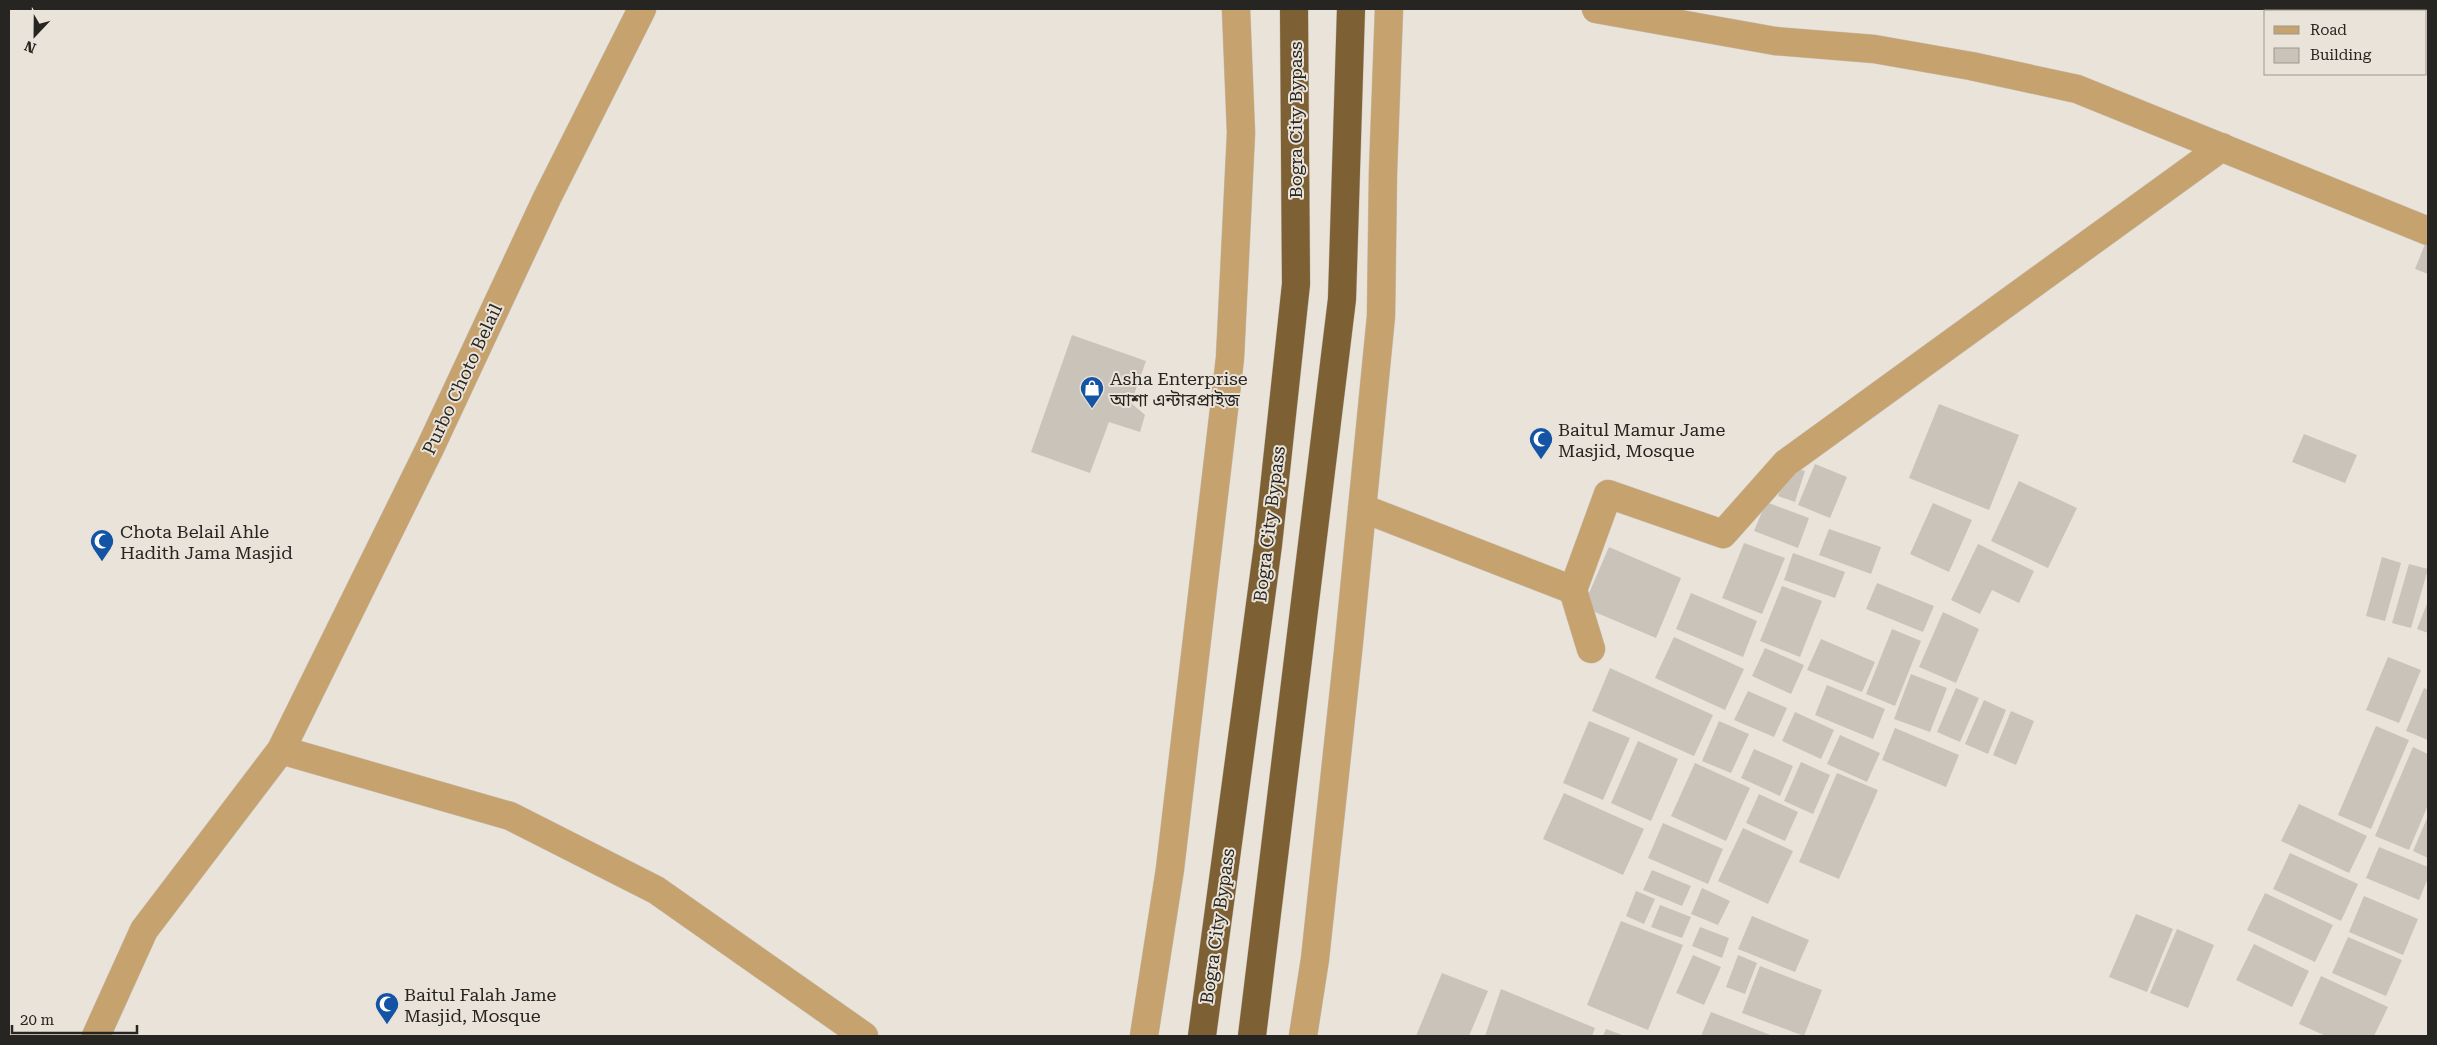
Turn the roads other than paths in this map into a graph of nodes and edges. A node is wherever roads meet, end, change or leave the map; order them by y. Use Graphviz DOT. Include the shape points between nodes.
graph roads {
  1 [pos="642,9"];
  2 [pos="1236,9"];
  3 [pos="1294,9"];
  4 [pos="1351,9"];
  5 [pos="1389,9"];
  6 [pos="1596,9"];
  7 [pos="2222,147"];
  8 [pos="2428,231"];
  9 [pos="1362,508"];
  10 [pos="1573,590"];
  11 [pos="1591,649"];
  12 [pos="281,750"];
  13 [pos="96,1036"];
  14 [pos="864,1036"];
  15 [pos="1144,1036"];
  16 [pos="1202,1036"];
  17 [pos="1252,1036"];
  18 [pos="1303,1036"];
  1 -- 12 [label="street, Purbo Choto Belail" via="547,198 430,448"];
  2 -- 15 [label="street" via="1241,133 1230,358 1170,869"];
  3 -- 16 [label="highway, Bogra City Bypass" via="1296,284 1268,545"];
  4 -- 17 [label="highway" via="1342,299"];
  5 -- 9 [label="street" via="1382,172 1381,316"];
  6 -- 7 [label="street" via="1775,41 1874,49 2078,89"];
  7 -- 8 [label="street"];
  7 -- 10 [label="street" via="1786,463 1723,534 1608,494"];
  9 -- 10 [label="street"];
  9 -- 18 [label="street" via="1316,950"];
  10 -- 11 [label="street"];
  12 -- 13 [label="street, Purbo Choto Belail" via="144,930"];
  12 -- 14 [label="street" via="510,816 656,890"];
}
